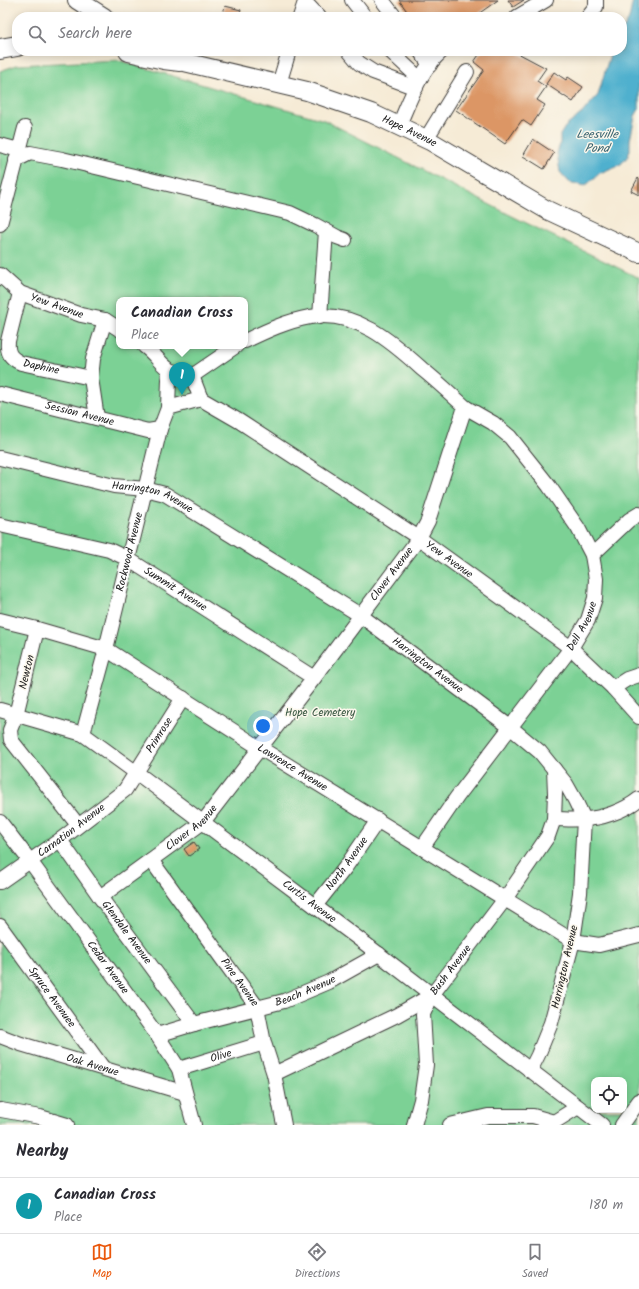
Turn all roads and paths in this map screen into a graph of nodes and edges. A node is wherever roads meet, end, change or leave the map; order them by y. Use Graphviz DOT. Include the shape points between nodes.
graph roads {
  1 [pos="77,0"];
  2 [pos="352,0"];
  3 [pos="382,0"];
  4 [pos="546,0"];
  5 [pos="596,0"];
  6 [pos="306,1"];
  7 [pos="96,12"];
  8 [pos="302,12"];
  9 [pos="315,12"];
  10 [pos="361,12"];
  11 [pos="391,12"];
  12 [pos="526,12"];
  13 [pos="592,12"];
  14 [pos="12,47"];
  15 [pos="0,49"];
  16 [pos="150,56"];
  17 [pos="172,56"];
  18 [pos="288,56"];
  19 [pos="354,56"];
  20 [pos="394,56"];
  21 [pos="424,56"];
  22 [pos="438,56"];
  23 [pos="430,65"];
  24 [pos="467,72"];
  25 [pos="418,83"];
  26 [pos="279,84"];
  27 [pos="399,126"];
  28 [pos="25,128"];
  29 [pos="426,139"];
  30 [pos="0,146"];
  31 [pos="17,155"];
  32 [pos="0,224"];
  33 [pos="326,231"];
  34 [pos="345,240"];
  35 [pos="639,253"];
  36 [pos="0,275"];
  37 [pos="20,293"];
  38 [pos="320,317"];
  39 [pos="105,320"];
  40 [pos="116,327"];
  41 [pos="248,340"];
  42 [pos="148,349"];
  43 [pos="232,349"];
  44 [pos="168,369"];
  45 [pos="192,376"];
  46 [pos="91,378"];
  47 [pos="0,394"];
  48 [pos="201,399"];
  49 [pos="465,407"];
  50 [pos="168,408"];
  51 [pos="97,418"];
  52 [pos="160,429"];
  53 [pos="0,458"];
  54 [pos="145,489"];
  55 [pos="639,514"];
  56 [pos="0,525"];
  57 [pos="419,538"];
  58 [pos="592,555"];
  59 [pos="128,559"];
  60 [pos="360,615"];
  61 [pos="0,620"];
  62 [pos="37,629"];
  63 [pos="571,648"];
  64 [pos="106,649"];
  65 [pos="639,675"];
  66 [pos="314,678"];
  67 [pos="613,688"];
  68 [pos="184,698"];
  69 [pos="0,710"];
  70 [pos="16,715"];
  71 [pos="639,717"];
  72 [pos="0,719"];
  73 [pos="510,727"];
  74 [pos="83,734"];
  75 [pos="260,748"];
  76 [pos="554,769"];
  77 [pos="137,772"];
  78 [pos="639,799"];
  79 [pos="554,819"];
  80 [pos="584,819"];
  81 [pos="378,820"];
  82 [pos="0,822"];
  83 [pos="203,822"];
  84 [pos="78,825"];
  85 [pos="60,840"];
  86 [pos="422,848"];
  87 [pos="151,860"];
  88 [pos="30,861"];
  89 [pos="0,882"];
  90 [pos="100,897"];
  91 [pos="505,899"];
  92 [pos="315,906"];
  93 [pos="0,926"];
  94 [pos="639,935"];
  95 [pos="573,941"];
  96 [pos="379,954"];
  97 [pos="432,995"];
  98 [pos="257,1007"];
  99 [pos="194,1024"];
  100 [pos="157,1035"];
  101 [pos="0,1036"];
  102 [pos="264,1043"];
  103 [pos="103,1068"];
  104 [pos="179,1069"];
  105 [pos="530,1071"];
  106 [pos="274,1074"];
  107 [pos="185,1093"];
  108 [pos="639,1101"];
  109 [pos="578,1107"];
  110 [pos="0,1109"];
  111 [pos="553,1123"];
  112 [pos="67,1125"];
  113 [pos="194,1125"];
  114 [pos="282,1125"];
  115 [pos="414,1125"];
  116 [pos="450,1125"];
  117 [pos="602,1125"];
  118 [pos="622,1125"];
  1 -- 7 [label="main road"];
  2 -- 10 [label="lane"];
  3 -- 11 [label="lane"];
  4 -- 12 [label="lane"];
  5 -- 13 [label="lane" via="596,7"];
  6 -- 8 [label="lane"];
  6 -- 9 [label="lane"];
  14 -- 15 [label="highway"];
  16 -- 17 [label="highway" via="164,59"];
  17 -- 26 [label="main road, Hope Avenue"];
  18 -- 26 [label="lane"];
  19 -- 25 [label="lane" via="374,72"];
  20 -- 25 [label="lane"];
  21 -- 23 [label="lane"];
  22 -- 23 [label="lane"];
  23 -- 25 [label="lane"];
  24 -- 29 [label="lane"];
  25 -- 27 [label="lane"];
  26 -- 27 [label="main road, Hope Avenue" via="338,101"];
  27 -- 29 [label="main road, Hope Avenue"];
  28 -- 31 [label="lane"];
  29 -- 35 [label="main road, Hope Avenue" via="547,210"];
  30 -- 31 [label="lane"];
  31 -- 32 [label="lane"];
  31 -- 33 [label="lane" via="30,153 70,161 290,213"];
  33 -- 34 [label="lane"];
  33 -- 38 [label="lane"];
  36 -- 37 [label="lane, Yew Avenue"];
  37 -- 39 [label="lane, Yew Avenue" via="81,315"];
  37 -- 46 [label="lane, Daphine" via="8,341 9,355 21,363"];
  38 -- 41 [label="lane" via="275,326"];
  38 -- 49 [label="lane" via="360,323 381,334"];
  39 -- 40 [label="lane, Yew Avenue"];
  39 -- 46 [label="lane" via="93,358"];
  42 -- 44 [label="lane"];
  43 -- 45 [label="lane"];
  44 -- 45 [label="lane"];
  44 -- 50 [label="lane, Rockwood Avenue"];
  45 -- 48 [label="lane"];
  46 -- 51 [label="lane"];
  47 -- 51 [label="lane, Session Avenue"];
  48 -- 50 [label="lane"];
  48 -- 57 [label="lane, Yew Avenue"];
  49 -- 57 [label="lane, Clover Avenue" via="428,521"];
  49 -- 58 [label="lane, Dell Avenue" via="493,423 510,437 553,492 578,528"];
  50 -- 52 [label="lane, Rockwood Avenue"];
  51 -- 52 [label="lane, Session Avenue" via="148,431"];
  52 -- 54 [label="lane, Rockwood Avenue"];
  53 -- 54 [label="lane, Harrington Avenue" via="114,486"];
  54 -- 59 [label="lane, Rockwood Avenue"];
  54 -- 60 [label="lane, Harrington Avenue" via="165,494"];
  55 -- 58 [label="lane" via="629,520"];
  56 -- 59 [label="lane, Summit Avenue" via="109,550"];
  57 -- 60 [label="lane, Clover Avenue"];
  57 -- 63 [label="lane, Yew Avenue"];
  58 -- 63 [label="lane, Dell Avenue" via="596,579 595,598 588,620"];
  59 -- 64 [label="lane, Rockwood Avenue"];
  59 -- 66 [label="lane, Summit Avenue"];
  60 -- 66 [label="lane, Clover Avenue"];
  60 -- 73 [label="lane, Harrington Avenue"];
  61 -- 62 [label="lane, Lawrence Avenue"];
  62 -- 64 [label="lane, Lawrence Avenue"];
  62 -- 70 [label="lane, Newton"];
  63 -- 67 [label="lane, Yew Avenue"];
  63 -- 73 [label="lane, Dell Avenue"];
  64 -- 68 [label="lane, Lawrence Avenue"];
  64 -- 74 [label="lane, Rockwood Avenue"];
  65 -- 67 [label="lane"];
  66 -- 75 [label="lane, Clover Avenue"];
  67 -- 71 [label="lane, Yew Avenue"];
  68 -- 75 [label="lane, Lawrence Avenue"];
  68 -- 77 [label="lane, Primrose"];
  69 -- 70 [label="lane, Curtis Avenue"];
  70 -- 72 [label="lane"];
  70 -- 74 [label="lane, Curtis Avenue"];
  70 -- 84 [label="lane, Newton" via="10,730 11,740"];
  73 -- 76 [label="lane, Harrington Avenue" via="540,752"];
  73 -- 86 [label="lane, Dell Avenue"];
  74 -- 77 [label="lane, Curtis Avenue"];
  75 -- 81 [label="lane, Lawrence Avenue"];
  75 -- 83 [label="lane, Clover Avenue"];
  76 -- 79 [label="lane, Bush Avenue"];
  76 -- 80 [label="lane, Harrington Avenue" via="566,784"];
  77 -- 83 [label="lane, Curtis Avenue"];
  77 -- 84 [label="lane, Carnation Avenue" via="124,790"];
  78 -- 80 [label="lane" via="615,812"];
  79 -- 80 [label="lane"];
  79 -- 91 [label="lane, Bush Avenue" via="548,836"];
  80 -- 95 [label="lane, Harrington Avenue" via="580,893"];
  81 -- 86 [label="lane, Lawrence Avenue"];
  81 -- 92 [label="lane, North Avenue"];
  82 -- 88 [label="lane, Cedar Avenue"];
  83 -- 87 [label="lane, Clover Avenue"];
  83 -- 92 [label="lane, Curtis Avenue"];
  84 -- 85 [label="lane, Carnation Avenue"];
  85 -- 88 [label="lane, Carnation Avenue"];
  85 -- 90 [label="lane, Glendale Avenue"];
  86 -- 91 [label="lane, Lawrence Avenue"];
  87 -- 90 [label="lane, Clover Avenue"];
  87 -- 98 [label="lane, Pine Avenue"];
  88 -- 89 [label="lane, Carnation Avenue"];
  88 -- 100 [label="lane, Cedar Avenue"];
  90 -- 99 [label="lane, Glendale Avenue"];
  91 -- 95 [label="lane, Lawrence Avenue"];
  91 -- 97 [label="lane, Bush Avenue"];
  92 -- 96 [label="lane, Curtis Avenue"];
  93 -- 103 [label="lane, Spruce Avenuee"];
  94 -- 95 [label="lane" via="599,945"];
  95 -- 105 [label="lane, Harrington Avenue" via="552,1023"];
  96 -- 97 [label="lane, Curtis Avenue"];
  96 -- 98 [label="lane, Beach Avenue" via="329,982 284,1001"];
  97 -- 105 [label="lane, Curtis Avenue"];
  97 -- 106 [label="lane, Bush Avenue" via="397,1015"];
  97 -- 115 [label="lane" via="423,1014 426,1065"];
  98 -- 99 [label="lane, Beach Avenue"];
  98 -- 102 [label="lane, Pine Avenue"];
  99 -- 100 [label="lane, Beach Avenue"];
  100 -- 104 [label="lane, Cedar Avenue"];
  101 -- 103 [label="lane, Oak Avenue"];
  102 -- 104 [label="lane, Olive"];
  102 -- 106 [label="lane, Pine Avenue"];
  103 -- 107 [label="lane, Oak Avenue"];
  104 -- 107 [label="lane, Cedar Avenue"];
  105 -- 109 [label="lane, Curtis Avenue"];
  106 -- 114 [label="lane, Pine Avenue"];
  107 -- 113 [label="lane, Cedar Avenue"];
  108 -- 118 [label="lane"];
  109 -- 111 [label="lane"];
  109 -- 117 [label="lane, Curtis Avenue"];
  110 -- 112 [label="lane"];
  111 -- 116 [label="lane" via="533,1116 488,1116"];
}
